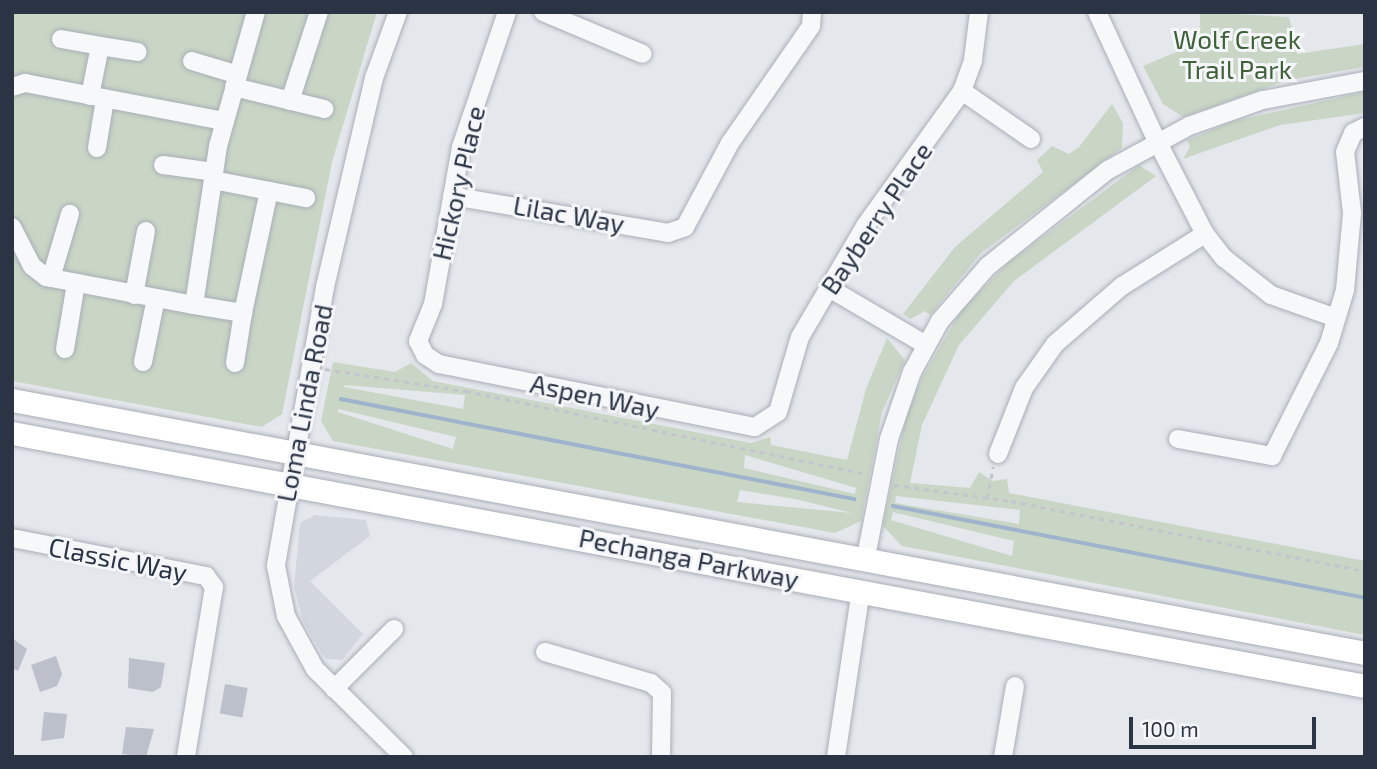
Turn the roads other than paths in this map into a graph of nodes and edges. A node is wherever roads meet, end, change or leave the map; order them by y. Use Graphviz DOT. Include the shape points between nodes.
graph roads {
  1 [pos="256,12"];
  2 [pos="319,12"];
  3 [pos="398,12"];
  4 [pos="507,12"];
  5 [pos="543,12"];
  6 [pos="812,12"];
  7 [pos="979,12"];
  8 [pos="1097,12"];
  9 [pos="61,39"];
  10 [pos="100,46"];
  11 [pos="138,52"];
  12 [pos="643,54"];
  13 [pos="192,61"];
  14 [pos="236,81"];
  15 [pos="1365,81"];
  16 [pos="12,87"];
  17 [pos="961,91"];
  18 [pos="97,97"];
  19 [pos="290,100"];
  20 [pos="324,109"];
  21 [pos="224,121"];
  22 [pos="1359,130"];
  23 [pos="1031,139"];
  24 [pos="1157,141"];
  25 [pos="97,148"];
  26 [pos="163,165"];
  27 [pos="213,176"];
  28 [pos="270,191"];
  29 [pos="452,196"];
  30 [pos="306,198"];
  31 [pos="71,214"];
  32 [pos="12,227"];
  33 [pos="146,231"];
  34 [pos="1205,234"];
  35 [pos="18,254"];
  36 [pos="51,278"];
  37 [pos="76,283"];
  38 [pos="829,288"];
  39 [pos="134,295"];
  40 [pos="156,298"];
  41 [pos="194,305"];
  42 [pos="243,313"];
  43 [pos="1336,318"];
  44 [pos="926,345"];
  45 [pos="65,349"];
  46 [pos="425,355"];
  47 [pos="143,362"];
  48 [pos="235,363"];
  49 [pos="15,400"];
  50 [pos="768,423"];
  51 [pos="12,433"];
  52 [pos="1178,439"];
  53 [pos="295,450"];
  54 [pos="998,454"];
  55 [pos="288,484"];
  56 [pos="12,538"];
  57 [pos="866,557"];
  58 [pos="861,590"];
  59 [pos="394,629"];
  60 [pos="545,652"];
  61 [pos="1365,653"];
  62 [pos="1015,686"];
  63 [pos="1365,686"];
  64 [pos="334,689"];
  65 [pos="186,757"];
  66 [pos="404,757"];
  67 [pos="662,757"];
  68 [pos="836,757"];
  69 [pos="1003,757"];
  1 -- 14 [label="street"];
  2 -- 19 [label="street"];
  3 -- 53 [label="street, Loma Linda Road" via="361,127"];
  4 -- 29 [label="street, Hickory Place" via="461,148"];
  5 -- 12 [label="street"];
  6 -- 29 [label="street, Lilac Way" via="811,26 730,143 685,227 668,233"];
  7 -- 17 [label="street, Bayberry Place" via="974,60"];
  8 -- 24 [label="street"];
  9 -- 10 [label="street"];
  10 -- 11 [label="street"];
  10 -- 18 [label="street"];
  13 -- 14 [label="street"];
  14 -- 19 [label="street"];
  14 -- 21 [label="street"];
  15 -- 24 [label="street" via="1263,100"];
  16 -- 18 [label="street" via="26,83"];
  17 -- 23 [label="street"];
  17 -- 38 [label="street, Bayberry Place" via="879,205"];
  18 -- 21 [label="street"];
  18 -- 25 [label="street"];
  19 -- 20 [label="street"];
  21 -- 27 [label="street"];
  22 -- 43 [label="street" via="1345,152 1352,214 1349,265"];
  24 -- 34 [label="street"];
  24 -- 44 [label="street" via="1064,202 988,265 958,296"];
  26 -- 27 [label="street"];
  27 -- 28 [label="street"];
  27 -- 41 [label="street"];
  28 -- 30 [label="street"];
  28 -- 42 [label="street"];
  29 -- 46 [label="street, Hickory Place" via="433,304 418,341"];
  31 -- 36 [label="street"];
  32 -- 35 [label="street"];
  33 -- 39 [label="street"];
  34 -- 43 [label="street" via="1246,279 1271,295"];
  34 -- 54 [label="street" via="1122,286 1055,344 1024,388"];
  35 -- 36 [label="street"];
  36 -- 37 [label="street"];
  37 -- 39 [label="street"];
  37 -- 45 [label="street"];
  38 -- 44 [label="street"];
  38 -- 50 [label="street, Bayberry Place" via="800,337 778,412"];
  39 -- 40 [label="street"];
  40 -- 41 [label="street"];
  40 -- 47 [label="street"];
  41 -- 42 [label="street"];
  42 -- 48 [label="street"];
  43 -- 52 [label="street" via="1329,343 1272,456"];
  44 -- 57 [label="street" via="901,400"];
  46 -- 50 [label="street, Aspen Way" via="439,364 710,421 755,427"];
  49 -- 53 [label="main road, Pechanga Parkway"];
  51 -- 55 [label="main road, Pechanga Parkway"];
  53 -- 55 [label="street, Loma Linda Road"];
  53 -- 57 [label="main road, Pechanga Parkway"];
  55 -- 58 [label="main road, Pechanga Parkway"];
  55 -- 64 [label="street, Loma Linda Road" via="278,539 279,590 298,641"];
  56 -- 65 [label="street, Classic Way" via="206,576 214,587"];
  57 -- 58 [label="main road"];
  57 -- 61 [label="main road, Pechanga Parkway"];
  58 -- 63 [label="main road, Pechanga Parkway"];
  58 -- 68 [label="street"];
  59 -- 64 [label="street"];
  60 -- 67 [label="street" via="651,683 662,693"];
  62 -- 69 [label="street"];
  64 -- 66 [label="street, Loma Linda Road"];
}
